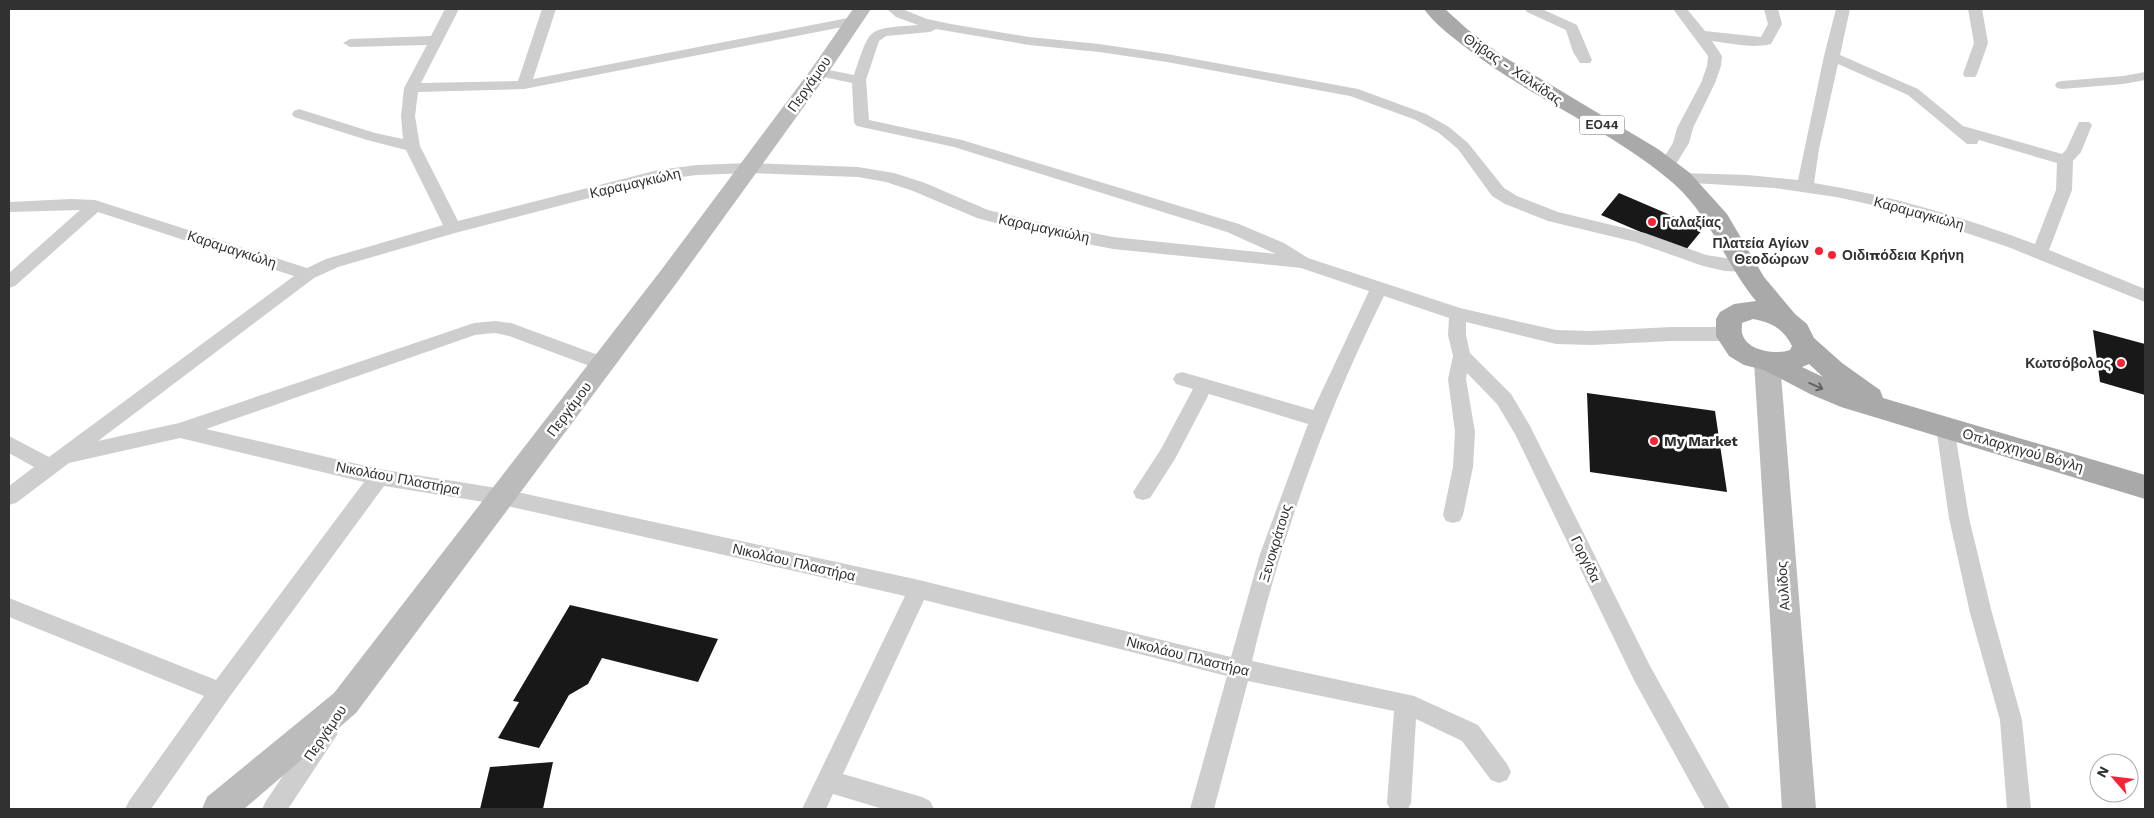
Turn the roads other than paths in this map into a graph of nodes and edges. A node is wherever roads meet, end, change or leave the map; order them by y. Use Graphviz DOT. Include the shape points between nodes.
graph roads {
  1 [pos="452,9"];
  2 [pos="549,9"];
  3 [pos="894,9"];
  4 [pos="1434,9"];
  5 [pos="1532,9"];
  6 [pos="1680,9"];
  7 [pos="1771,9"];
  8 [pos="1843,9"];
  9 [pos="1975,9"];
  10 [pos="857,15"];
  11 [pos="951,28"];
  12 [pos="1700,35"];
  13 [pos="436,40"];
  14 [pos="350,43"];
  15 [pos="1831,56"];
  16 [pos="1585,60"];
  17 [pos="819,72"];
  18 [pos="1970,74"];
  19 [pos="2145,76"];
  20 [pos="859,80"];
  21 [pos="524,85"];
  22 [pos="2062,85"];
  23 [pos="411,88"];
  24 [pos="298,114"];
  25 [pos="2084,125"];
  26 [pos="1958,129"];
  27 [pos="1972,141"];
  28 [pos="412,146"];
  29 [pos="2065,160"];
  30 [pos="749,168"];
  31 [pos="1674,171"];
  32 [pos="1806,187"];
  33 [pos="95,205"];
  34 [pos="9,207"];
  35 [pos="453,228"];
  36 [pos="2040,252"];
  37 [pos="1302,262"];
  38 [pos="1745,266"];
  39 [pos="308,274"];
  40 [pos="9,282"];
  41 [pos="1379,289"];
  42 [pos="2145,296"];
  43 [pos="1458,314"];
  44 [pos="1786,320"];
  45 [pos="1731,324"];
  46 [pos="1804,344"];
  47 [pos="1462,356"];
  48 [pos="1770,363"];
  49 [pos="603,364"];
  50 [pos="1182,379"];
  51 [pos="1204,385"];
  52 [pos="1900,413"];
  53 [pos="1317,419"];
  54 [pos="1944,427"];
  55 [pos="180,430"];
  56 [pos="9,444"];
  57 [pos="57,462"];
  58 [pos="379,477"];
  59 [pos="2145,487"];
  60 [pos="1143,492"];
  61 [pos="9,497"];
  62 [pos="504,497"];
  63 [pos="1453,515"];
  64 [pos="919,589"];
  65 [pos="9,607"];
  66 [pos="1240,669"];
  67 [pos="220,692"];
  68 [pos="345,703"];
  69 [pos="1406,703"];
  70 [pos="1499,772"];
  71 [pos="828,781"];
  72 [pos="1399,803"];
  73 [pos="138,809"];
  74 [pos="219,809"];
  75 [pos="274,809"];
  76 [pos="814,809"];
  77 [pos="922,809"];
  78 [pos="1202,809"];
  79 [pos="1718,809"];
  80 [pos="1799,809"];
  81 [pos="2019,809"];
  1 -- 13 [label="street"];
  2 -- 21 [label="street"];
  3 -- 11 [label="street" via="923,22"];
  4 -- 31 [label="main road, Θήβας - Χαλκίδας / ΕΟ44" via="1494,59"];
  5 -- 16 [label="street" via="1572,28 1577,48"];
  6 -- 12 [label="street"];
  7 -- 12 [label="street" via="1775,24 1766,41"];
  8 -- 15 [label="street"];
  9 -- 18 [label="street" via="1981,43"];
  10 -- 17 [label="street, Περγάμου"];
  10 -- 21 [label="street"];
  11 -- 20 [label="street" via="882,32 873,39"];
  11 -- 38 [label="street" via="1167,58 1353,92 1421,117 1444,130 1463,146 1498,192 1511,200 1554,217 1639,237 1703,260"];
  12 -- 31 [label="street" via="1715,56 1714,66 1685,128"];
  13 -- 14 [label="street"];
  13 -- 23 [label="street"];
  15 -- 26 [label="street" via="1913,92"];
  15 -- 32 [label="street"];
  17 -- 20 [label="street"];
  17 -- 30 [label="street, Περγάμου"];
  19 -- 22 [label="street"];
  20 -- 37 [label="street" via="862,123 957,143 1028,163 1233,228 1278,247"];
  21 -- 23 [label="street"];
  23 -- 28 [label="street" via="408,116"];
  24 -- 28 [label="street"];
  25 -- 29 [label="street" via="2073,152"];
  26 -- 27 [label="street"];
  26 -- 29 [label="street"];
  28 -- 35 [label="street"];
  29 -- 36 [label="street" via="2064,190"];
  30 -- 35 [label="street, Καραμαγκιώλη" via="658,175"];
  30 -- 37 [label="street, Καραμαγκιώλη" via="858,172 896,179 983,214 1033,227 1113,243"];
  30 -- 49 [label="street, Περγάμου"];
  31 -- 32 [label="street, Καραμαγκιώλη"];
  31 -- 38 [label="main road, Θήβας - Χαλκίδας / ΕΟ44" via="1719,220"];
  32 -- 36 [label="street, Καραμαγκιώλη" via="1955,221"];
  33 -- 34 [label="street, Καραμαγκιώλη"];
  33 -- 39 [label="street, Καραμαγκιώλη"];
  33 -- 40 [label="street"];
  35 -- 39 [label="street, Καραμαγκιώλη" via="332,263"];
  36 -- 42 [label="street, Καραμαγκιώλη"];
  37 -- 41 [label="street"];
  38 -- 44 [label="main road, Θήβας - Χαλκίδας / ΕΟ44" via="1762,294"];
  38 -- 45 [label="main road"];
  39 -- 57 [label="street"];
  41 -- 43 [label="street"];
  41 -- 53 [label="street, Ξενοκράτους"];
  43 -- 45 [label="street" via="1556,337 1670,334"];
  43 -- 47 [label="street" via="1457,335"];
  44 -- 45 [label="main road, ΕΟ44" via="1764,311 1743,311"];
  44 -- 46 [label="main road, ΕΟ44" via="1802,335"];
  45 -- 48 [label="main road" via="1738,348"];
  46 -- 48 [label="main road" via="1800,357 1784,364"];
  46 -- 52 [label="main road, Οπλαρχηγού Βόγλη" via="1852,385"];
  47 -- 63 [label="street" via="1457,379 1464,432 1463,467"];
  47 -- 79 [label="street, Γοργίδα" via="1504,399 1523,431 1642,672"];
  48 -- 52 [label="main road, Οπλαρχηγού Βόγλη, one-way" via="1846,399"];
  48 -- 80 [label="street, Αυλίδος"];
  49 -- 55 [label="street" via="511,330 496,327 474,330"];
  49 -- 62 [label="street, Περγάμου"];
  50 -- 51 [label="street"];
  51 -- 53 [label="street"];
  51 -- 60 [label="street" via="1168,454"];
  52 -- 54 [label="main road, Οπλαρχηγού Βόγλη"];
  53 -- 66 [label="street, Ξενοκράτους" via="1270,556"];
  54 -- 59 [label="main road, Οπλαρχηγού Βόγλη"];
  54 -- 81 [label="street" via="1959,518 2011,720"];
  55 -- 57 [label="street, Νικολάου Πλαστήρα"];
  55 -- 58 [label="street, Νικολάου Πλαστήρα"];
  56 -- 57 [label="street"];
  57 -- 61 [label="street"];
  58 -- 62 [label="street, Νικολάου Πλαστήρα"];
  58 -- 67 [label="street"];
  62 -- 64 [label="street, Νικολάου Πλαστήρα"];
  62 -- 68 [label="street, Περγάμου"];
  64 -- 66 [label="street, Νικολάου Πλαστήρα"];
  64 -- 71 [label="street"];
  65 -- 67 [label="street"];
  66 -- 69 [label="street, Νικολάου Πλαστήρα"];
  66 -- 78 [label="street, Ξενοκράτους"];
  67 -- 73 [label="street"];
  68 -- 74 [label="street"];
  68 -- 75 [label="street, Περγάμου"];
  69 -- 70 [label="street, Νικολάου Πλαστήρα" via="1470,732"];
  69 -- 72 [label="street"];
  71 -- 76 [label="street"];
  71 -- 77 [label="street"];
}
